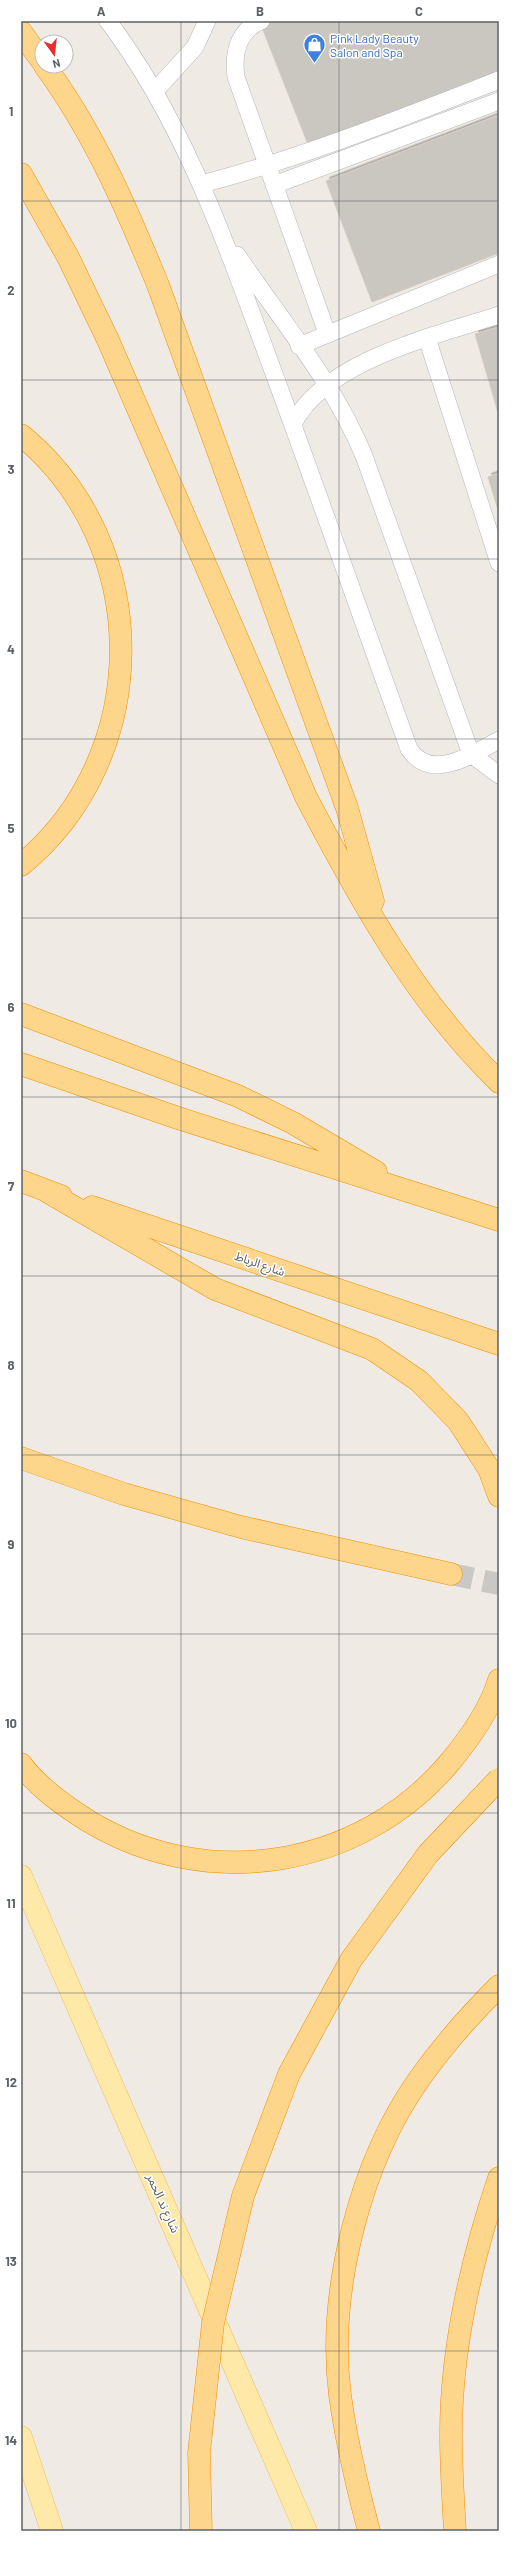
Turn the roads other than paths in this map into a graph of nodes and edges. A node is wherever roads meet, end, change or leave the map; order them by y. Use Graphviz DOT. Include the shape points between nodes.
graph roads {
  1 [pos="108,21"];
  2 [pos="207,21"];
  3 [pos="261,21"];
  4 [pos="21,32"];
  5 [pos="34,50"];
  6 [pos="50,74"];
  7 [pos="499,80"];
  8 [pos="155,91"];
  9 [pos="499,101"];
  10 [pos="268,167"];
  11 [pos="21,174"];
  12 [pos="202,184"];
  13 [pos="274,185"];
  14 [pos="222,233"];
  15 [pos="499,264"];
  16 [pos="499,315"];
  17 [pos="327,333"];
  18 [pos="427,338"];
  19 [pos="299,346"];
  20 [pos="327,385"];
  21 [pos="293,424"];
  22 [pos="21,435"];
  23 [pos="499,563"];
  24 [pos="499,740"];
  25 [pos="471,754"];
  26 [pos="499,775"];
  27 [pos="21,865"];
  28 [pos="380,929"];
  29 [pos="21,1014"];
  30 [pos="21,1064"];
  31 [pos="499,1082"];
  32 [pos="21,1181"];
  33 [pos="408,1191"];
  34 [pos="48,1192"];
  35 [pos="499,1220"];
  36 [pos="499,1344"];
  37 [pos="21,1458"];
  38 [pos="499,1496"];
  39 [pos="451,1574"];
  40 [pos="499,1680"];
  41 [pos="21,1764"];
  42 [pos="499,1779"];
  43 [pos="21,1876"];
  44 [pos="499,1986"];
  45 [pos="499,2178"];
  46 [pos="21,2437"];
  47 [pos="52,2531"];
  48 [pos="201,2531"];
  49 [pos="306,2531"];
  50 [pos="369,2531"];
  51 [pos="455,2531"];
  1 -- 8 [label="lane"];
  2 -- 8 [label="lane" via="195,48"];
  3 -- 10 [label="lane" via="246,31 234,56 236,77"];
  4 -- 5 [label="highway"];
  6 -- 28 [label="highway" via="94,145 129,214 158,285 347,808"];
  7 -- 10 [label="lane"];
  8 -- 12 [label="lane"];
  9 -- 13 [label="lane"];
  10 -- 12 [label="lane"];
  10 -- 13 [label="lane"];
  11 -- 28 [label="highway" via="68,257 108,340 306,797"];
  12 -- 14 [label="lane"];
  13 -- 17 [label="lane"];
  14 -- 19 [label="lane"];
  14 -- 21 [label="lane"];
  15 -- 17 [label="lane"];
  16 -- 18 [label="lane"];
  17 -- 19 [label="lane"];
  18 -- 20 [label="lane" via="379,357"];
  18 -- 23 [label="lane"];
  19 -- 20 [label="lane"];
  20 -- 21 [label="lane" via="311,398"];
  20 -- 25 [label="lane" via="351,426 364,456"];
  21 -- 25 [label="lane" via="408,748 413,756 429,765 438,766"];
  22 -- 27 [label="highway" via="57,471 95,532 107,565 122,638 121,677 115,717 103,754 85,790 63,823 37,852"];
  24 -- 25 [label="lane"];
  25 -- 26 [label="lane"];
  28 -- 31 [label="highway" via="420,993 467,1051"];
  29 -- 33 [label="highway" via="238,1096 314,1134"];
  30 -- 33 [label="highway" via="182,1119"];
  32 -- 34 [label="highway, شارع الرباط"];
  33 -- 35 [label="highway"];
  34 -- 36 [label="highway, شارع الرباط"];
  34 -- 38 [label="highway" via="215,1289 372,1350 419,1381 458,1421 489,1469"];
  37 -- 39 [label="highway" via="124,1494 234,1524"];
  40 -- 41 [label="highway" via="470,1738 433,1782 389,1818 370,1828 338,1844 283,1859 212,1862 170,1856 116,1837 67,1808"];
  42 -- 48 [label="highway, bridge" via="428,1854 351,1960 290,2074 243,2196 213,2323 199,2453"];
  43 -- 49 [label="main road, شارع ند الحمر"];
  44 -- 50 [label="highway" via="459,2026 419,2079 386,2136 362,2198 346,2262 338,2327 340,2393 351,2459"];
  45 -- 51 [label="highway" via="479,2238 459,2335 451,2433"];
  46 -- 47 [label="main road"];
}
